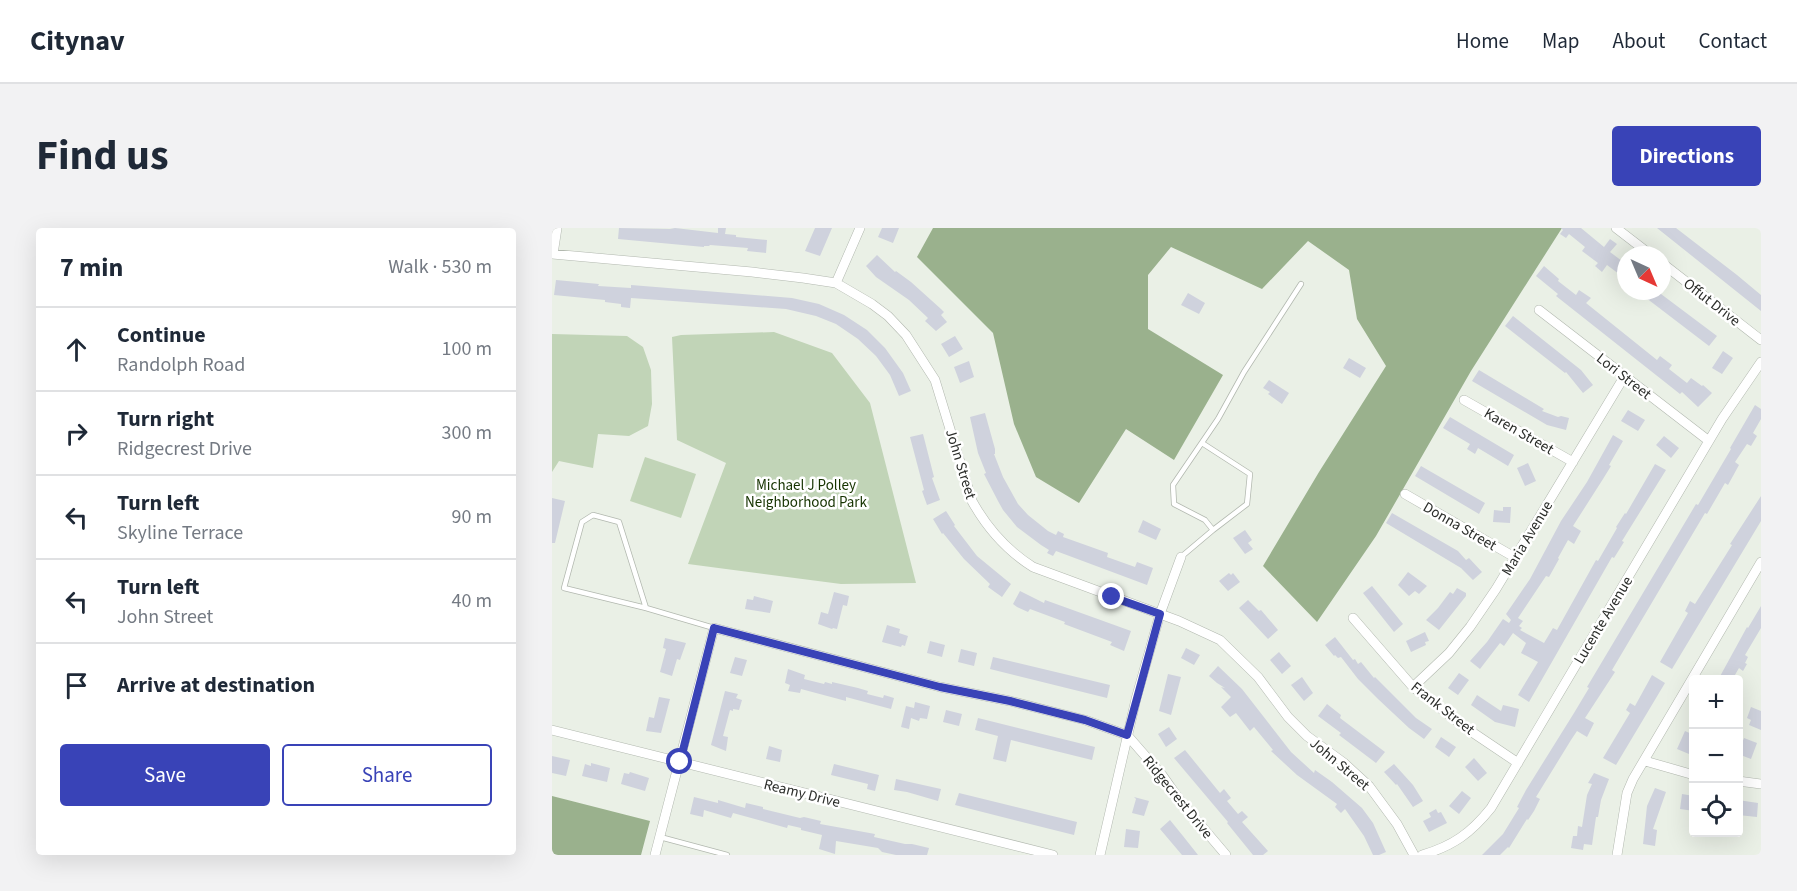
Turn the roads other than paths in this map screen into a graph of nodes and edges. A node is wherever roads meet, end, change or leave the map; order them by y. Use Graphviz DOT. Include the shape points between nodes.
graph roads {
  1 [pos="557,228"];
  2 [pos="860,228"];
  3 [pos="1616,228"];
  4 [pos="1639,246"];
  5 [pos="552,254"];
  6 [pos="1671,270"];
  7 [pos="836,284"];
  8 [pos="1301,284"];
  9 [pos="1539,310"];
  10 [pos="1761,340"];
  11 [pos="1761,362"];
  12 [pos="1624,377"];
  13 [pos="1464,400"];
  14 [pos="1709,441"];
  15 [pos="1202,443"];
  16 [pos="1573,462"];
  17 [pos="1405,494"];
  18 [pos="1213,530"];
  19 [pos="1181,557"];
  20 [pos="1516,558"];
  21 [pos="1761,562"];
  22 [pos="646,608"];
  23 [pos="1160,614"];
  24 [pos="1353,618"];
  25 [pos="714,628"];
  26 [pos="1413,687"];
  27 [pos="552,730"];
  28 [pos="1127,735"];
  29 [pos="1645,760"];
  30 [pos="680,762"];
  31 [pos="1518,763"];
  32 [pos="1689,774"];
  33 [pos="1743,782"];
  34 [pos="1761,784"];
  35 [pos="660,837"];
  36 [pos="655,855"];
  37 [pos="725,855"];
  38 [pos="1053,855"];
  39 [pos="1100,855"];
  40 [pos="1226,855"];
  41 [pos="1414,855"];
  42 [pos="1422,855"];
  43 [pos="1617,855"];
  1 -- 5 [label="street"];
  2 -- 7 [label="street"];
  3 -- 4 [label="street"];
  5 -- 7 [label="street, John Street" via="752,272"];
  6 -- 10 [label="street, Offut Drive"];
  7 -- 23 [label="street, John Street" via="888,316 916,349 935,380 972,501 1001,542 1033,567"];
  8 -- 15 [label="lane"];
  9 -- 12 [label="street, Lori Street"];
  11 -- 14 [label="street, Lucente Avenue"];
  12 -- 14 [label="street, Lori Street"];
  12 -- 16 [label="street, Maria Avenue"];
  13 -- 16 [label="street, Karen Street"];
  14 -- 31 [label="street, Lucente Avenue"];
  15 -- 18 [label="lane" via="1173,485 1174,504 1205,520"];
  15 -- 18 [label="lane" via="1250,474 1247,504"];
  16 -- 20 [label="street, Maria Avenue"];
  17 -- 20 [label="street, Donna Street"];
  18 -- 19 [label="lane"];
  19 -- 23 [label="street"];
  20 -- 26 [label="street, Maria Avenue" via="1470,627"];
  21 -- 29 [label="street"];
  22 -- 22 [label="lane" via="564,588 582,522 593,515 619,522"];
  22 -- 25 [label="lane"];
  23 -- 28 [label="street"];
  23 -- 41 [label="street, John Street" via="1220,640 1237,656 1307,736 1368,786 1397,824"];
  24 -- 26 [label="street, Frank Street"];
  25 -- 28 [label="street, Ridgecrest Drive" via="1085,720"];
  25 -- 30 [label="street"];
  26 -- 31 [label="street, Frank Street"];
  27 -- 30 [label="street, Reamy Drive"];
  28 -- 39 [label="street"];
  28 -- 40 [label="street, Ridgecrest Drive"];
  29 -- 32 [label="street"];
  29 -- 43 [label="street" via="1627,794"];
  30 -- 35 [label="street"];
  30 -- 38 [label="street, Reamy Drive"];
  31 -- 42 [label="street, Lucente Avenue" via="1478,824 1449,845"];
  33 -- 34 [label="street"];
  35 -- 36 [label="street"];
  35 -- 37 [label="lane"];
}
